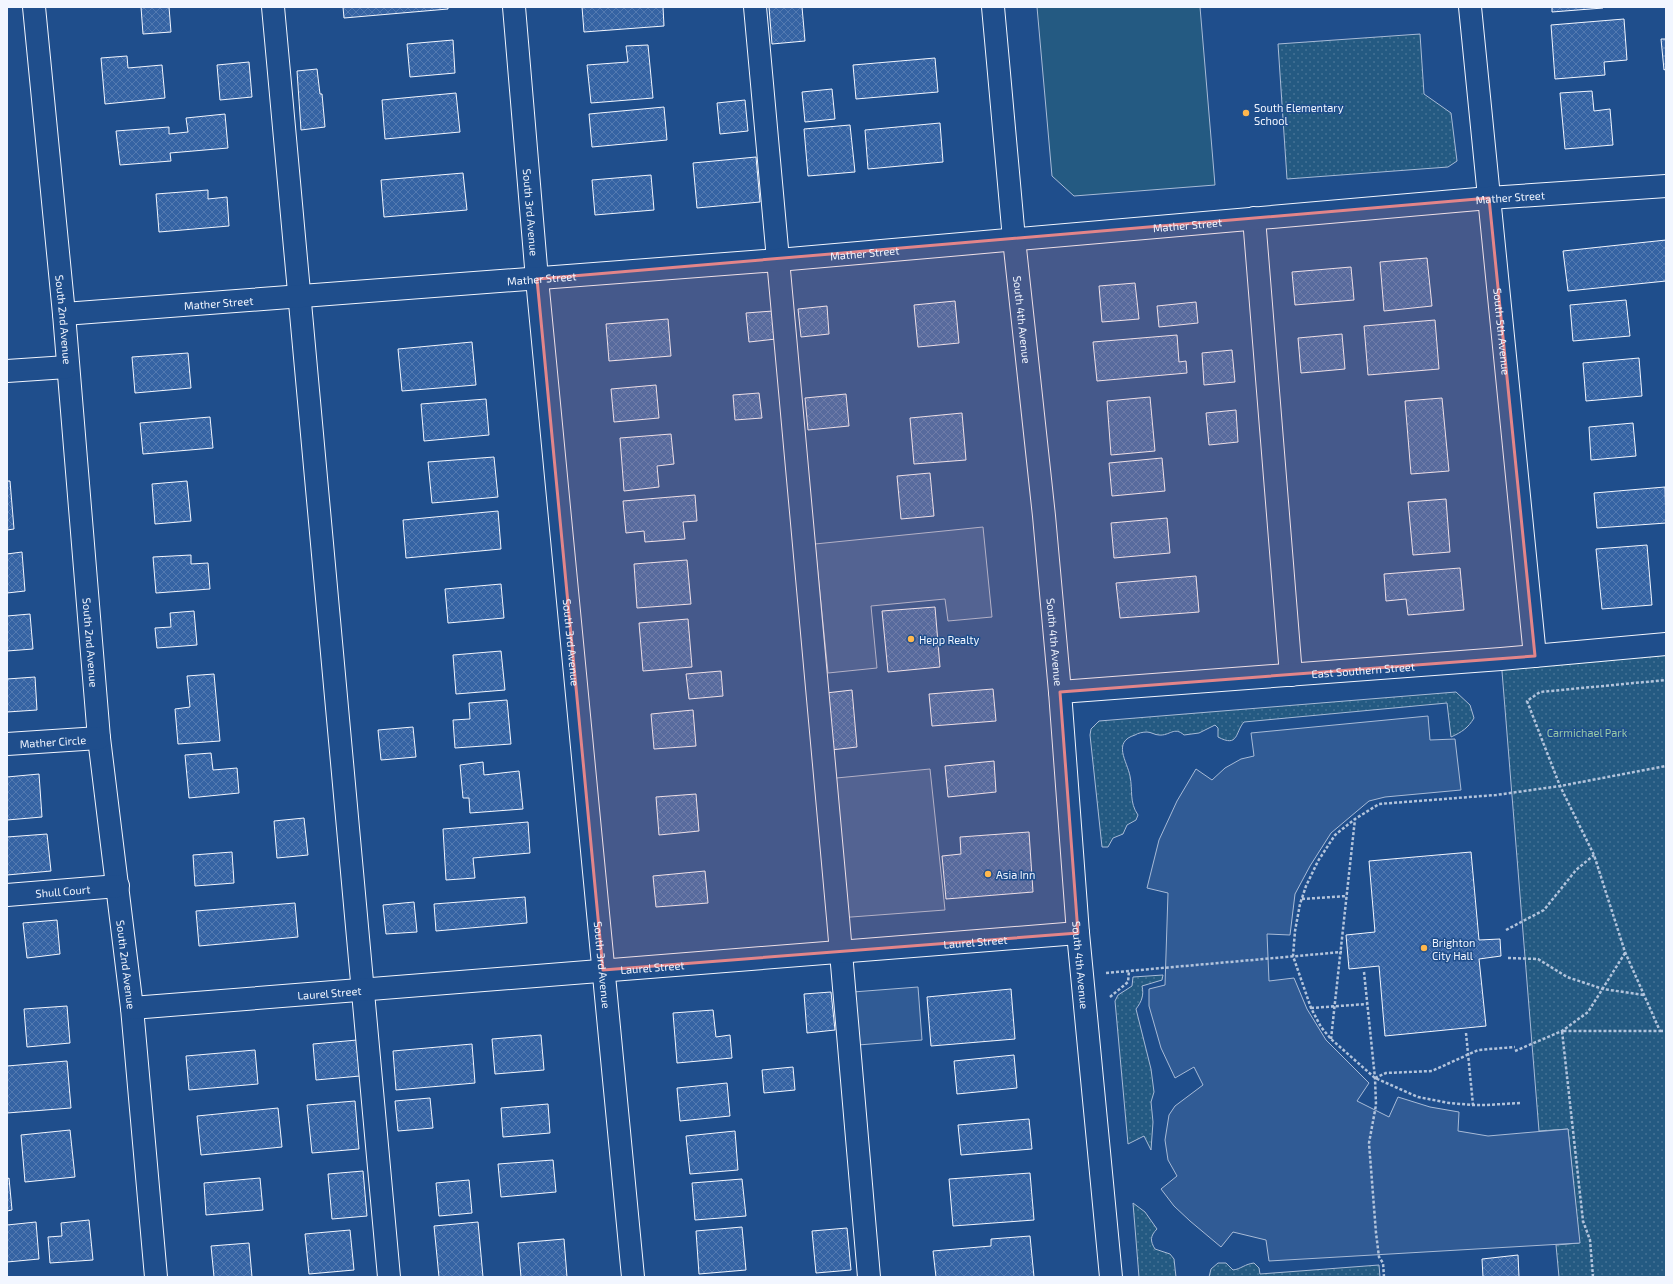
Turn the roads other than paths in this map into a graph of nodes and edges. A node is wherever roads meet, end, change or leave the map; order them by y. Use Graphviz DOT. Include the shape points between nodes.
graph roads {
  1 [pos="34,7"];
  2 [pos="274,7"];
  3 [pos="514,7"];
  4 [pos="755,7"];
  5 [pos="993,7"];
  6 [pos="1470,7"];
  7 [pos="1666,186"];
  8 [pos="1489,198"];
  9 [pos="1254,218"];
  10 [pos="1014,239"];
  11 [pos="778,260"];
  12 [pos="537,279"];
  13 [pos="299,297"];
  14 [pos="64,314"];
  15 [pos="67,367"];
  16 [pos="7,371"];
  17 [pos="1666,644"];
  18 [pos="1535,656"];
  19 [pos="1292,675"];
  20 [pos="1060,692"];
  21 [pos="99,738"];
  22 [pos="7,744"];
  23 [pos="118,886"];
  24 [pos="7,895"];
  25 [pos="1078,933"];
  26 [pos="841,953"];
  27 [pos="603,970"];
  28 [pos="363,990"];
  29 [pos="132,1008"];
  30 [pos="156,1277"];
  31 [pos="389,1277"];
  32 [pos="633,1277"];
  33 [pos="869,1277"];
  34 [pos="1111,1277"];
  1 -- 14 [label="street, South 2nd Avenue"];
  2 -- 13 [label="street"];
  3 -- 12 [label="street, South 3rd Avenue"];
  4 -- 11 [label="street"];
  5 -- 10 [label="street, South 4th Avenue"];
  6 -- 8 [label="street, South 5th Avenue"];
  7 -- 8 [label="street, Mather Street"];
  8 -- 9 [label="street, Mather Street"];
  8 -- 18 [label="street, South 5th Avenue"];
  9 -- 10 [label="street, Mather Street"];
  9 -- 19 [label="street"];
  10 -- 11 [label="street, Mather Street"];
  10 -- 20 [label="street, South 4th Avenue"];
  11 -- 12 [label="street, Mather Street"];
  11 -- 26 [label="street"];
  12 -- 13 [label="street, Mather Street"];
  12 -- 27 [label="street, South 3rd Avenue"];
  13 -- 14 [label="street, Mather Street"];
  13 -- 28 [label="street"];
  14 -- 15 [label="street, South 2nd Avenue"];
  15 -- 16 [label="street"];
  15 -- 21 [label="street, South 2nd Avenue"];
  17 -- 18 [label="street, East Southern Street"];
  18 -- 19 [label="street, East Southern Street"];
  19 -- 20 [label="street, East Southern Street"];
  20 -- 25 [label="street, South 4th Avenue"];
  21 -- 22 [label="street, Mather Circle"];
  21 -- 23 [label="street, South 2nd Avenue"];
  23 -- 24 [label="street, Shull Court"];
  23 -- 29 [label="street, South 2nd Avenue"];
  25 -- 26 [label="street, Laurel Street"];
  25 -- 34 [label="street, South 4th Avenue"];
  26 -- 27 [label="street, Laurel Street"];
  26 -- 33 [label="street"];
  27 -- 28 [label="street, Laurel Street"];
  27 -- 32 [label="street, South 3rd Avenue"];
  28 -- 29 [label="street, Laurel Street"];
  28 -- 31 [label="street"];
  29 -- 30 [label="street, South 2nd Avenue"];
}
